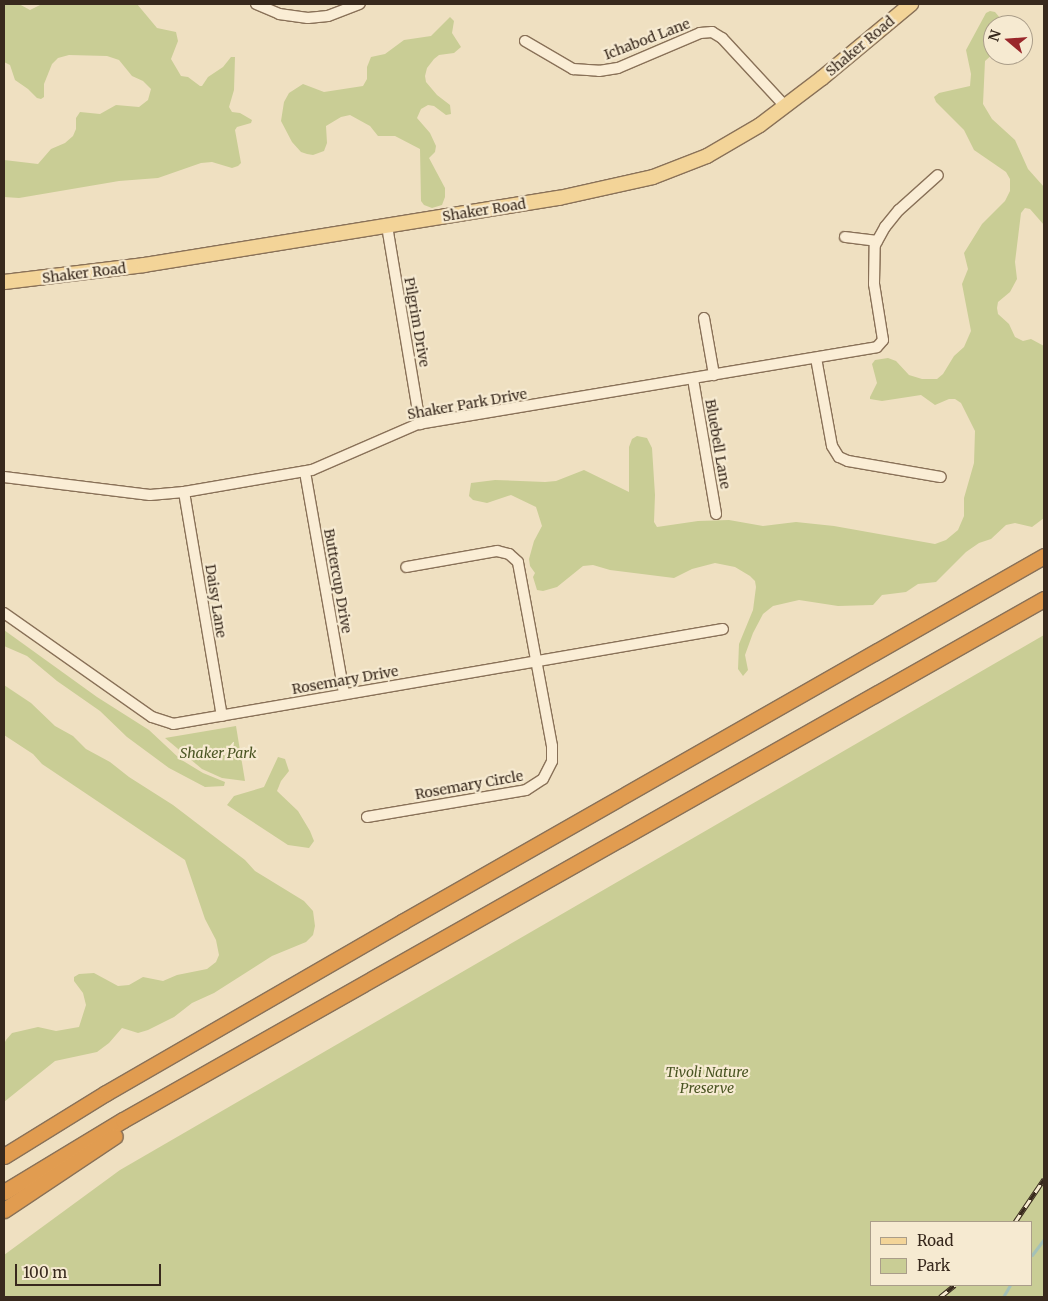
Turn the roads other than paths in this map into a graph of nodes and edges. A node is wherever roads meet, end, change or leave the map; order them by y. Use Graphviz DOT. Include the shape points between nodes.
graph roads {
  1 [pos="256,4"];
  2 [pos="360,4"];
  3 [pos="911,4"];
  4 [pos="525,41"];
  5 [pos="785,106"];
  6 [pos="938,175"];
  7 [pos="386,226"];
  8 [pos="845,237"];
  9 [pos="877,241"];
  10 [pos="4,282"];
  11 [pos="704,318"];
  12 [pos="816,358"];
  13 [pos="714,375"];
  14 [pos="693,379"];
  15 [pos="420,424"];
  16 [pos="305,472"];
  17 [pos="4,477"];
  18 [pos="941,477"];
  19 [pos="184,492"];
  20 [pos="716,514"];
  21 [pos="1044,556"];
  22 [pos="406,567"];
  23 [pos="1044,599"];
  24 [pos="4,613"];
  25 [pos="723,629"];
  26 [pos="536,663"];
  27 [pos="344,694"];
  28 [pos="222,716"];
  29 [pos="367,817"];
  30 [pos="212,1072"];
  31 [pos="4,1156"];
  32 [pos="4,1192"];
  33 [pos="4,1210"];
  1 -- 2 [label="street" via="279,14 308,18 328,16"];
  3 -- 5 [label="main road, Shaker Road"];
  4 -- 5 [label="street, Ichabod Lane" via="573,69 599,71 618,68 700,33 712,32 722,38"];
  5 -- 7 [label="main road, Shaker Road" via="734,142 653,177 592,192"];
  6 -- 9 [label="street" via="899,210"];
  7 -- 10 [label="main road, Shaker Road" via="98,272"];
  7 -- 15 [label="street, Pilgrim Drive"];
  8 -- 9 [label="street"];
  9 -- 12 [label="street, Shaker Park Drive" via="873,271 882,344"];
  11 -- 13 [label="street"];
  12 -- 13 [label="street, Shaker Park Drive"];
  12 -- 18 [label="street" via="836,454 848,461"];
  13 -- 14 [label="street, Shaker Park Drive"];
  14 -- 15 [label="street, Shaker Park Drive"];
  14 -- 20 [label="street, Bluebell Lane"];
  15 -- 16 [label="street, Shaker Park Drive"];
  16 -- 19 [label="street, Shaker Park Drive"];
  16 -- 27 [label="street, Buttercup Drive"];
  17 -- 19 [label="street, Shaker Park Drive" via="150,494"];
  19 -- 28 [label="street, Daisy Lane"];
  21 -- 31 [label="highway" via="402,922 106,1093"];
  22 -- 26 [label="street, Rosemary Circle" via="497,551 512,555 521,570"];
  23 -- 30 [label="highway"];
  24 -- 28 [label="street, Rosemary Drive" via="158,720 177,723"];
  25 -- 26 [label="street, Rosemary Drive"];
  26 -- 27 [label="street, Rosemary Drive"];
  26 -- 29 [label="street, Rosemary Circle" via="553,751 549,771 539,782 521,791"];
  27 -- 28 [label="street, Rosemary Drive"];
  30 -- 32 [label="highway"];
  30 -- 33 [label="highway"];
}
